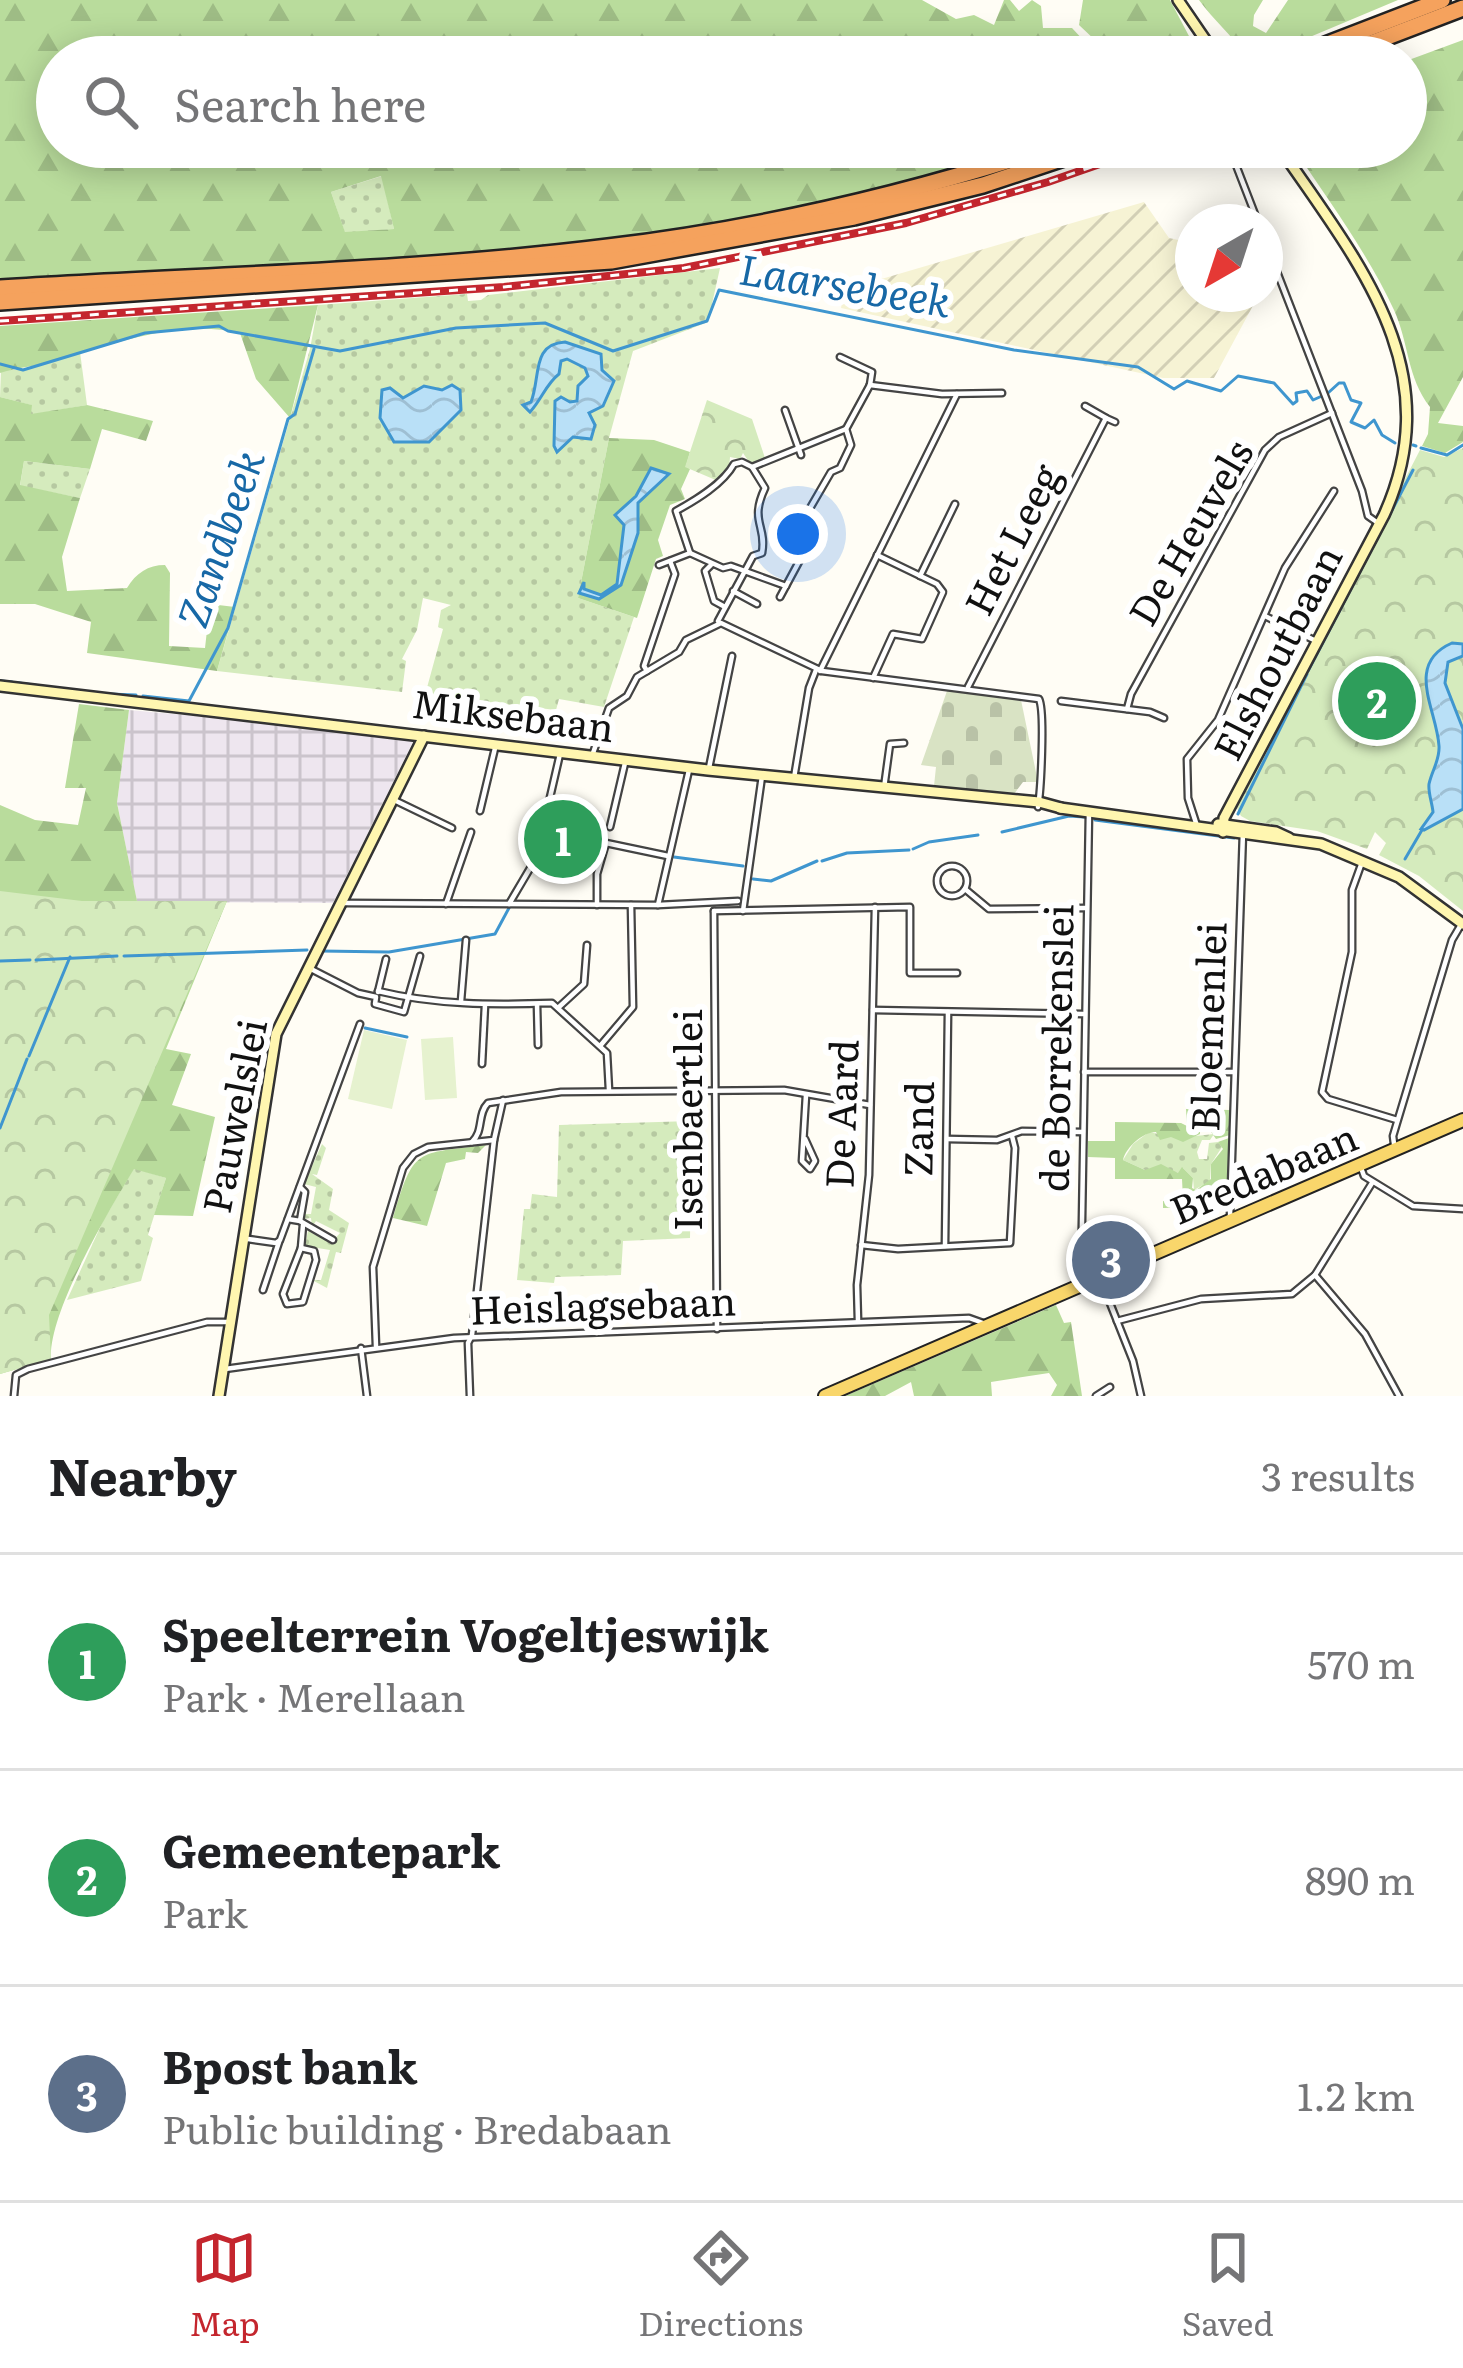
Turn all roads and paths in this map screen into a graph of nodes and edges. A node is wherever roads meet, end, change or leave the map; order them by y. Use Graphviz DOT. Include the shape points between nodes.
graph roads {
  1 [pos="1178,0"];
  2 [pos="1442,0"];
  3 [pos="1463,8"];
  4 [pos="1202,36"];
  5 [pos="1349,36"];
  6 [pos="1390,36"];
  7 [pos="986,168"];
  8 [pos="1034,168"];
  9 [pos="1237,168"];
  10 [pos="1293,168"];
  11 [pos="1251,204"];
  12 [pos="1283,287"];
  13 [pos="0,288"];
  14 [pos="0,302"];
  15 [pos="840,357"];
  16 [pos="870,385"];
  17 [pos="1002,393"];
  18 [pos="957,394"];
  19 [pos="1084,406"];
  20 [pos="785,410"];
  21 [pos="1332,412"];
  22 [pos="1106,418"];
  23 [pos="1115,422"];
  24 [pos="846,429"];
  25 [pos="798,446"];
  26 [pos="801,454"];
  27 [pos="752,466"];
  28 [pos="1334,491"];
  29 [pos="955,504"];
  30 [pos="1378,523"];
  31 [pos="690,554"];
  32 [pos="877,555"];
  33 [pos="670,561"];
  34 [pos="712,564"];
  35 [pos="659,566"];
  36 [pos="744,570"];
  37 [pos="920,576"];
  38 [pos="786,586"];
  39 [pos="733,591"];
  40 [pos="781,597"];
  41 [pos="757,604"];
  42 [pos="725,607"];
  43 [pos="1265,616"];
  44 [pos="717,623"];
  45 [pos="1318,642"];
  46 [pos="652,643"];
  47 [pos="732,656"];
  48 [pos="663,662"];
  49 [pos="645,669"];
  50 [pos="818,670"];
  51 [pos="873,678"];
  52 [pos="0,686"];
  53 [pos="968,687"];
  54 [pos="1060,701"];
  55 [pos="1127,709"];
  56 [pos="1164,718"];
  57 [pos="424,736"];
  58 [pos="904,743"];
  59 [pos="496,744"];
  60 [pos="560,752"];
  61 [pos="593,756"];
  62 [pos="626,760"];
  63 [pos="689,767"];
  64 [pos="708,770"];
  65 [pos="762,776"];
  66 [pos="794,778"];
  67 [pos="884,788"];
  68 [pos="392,799"];
  69 [pos="1039,804"];
  70 [pos="1089,811"];
  71 [pos="481,812"];
  72 [pos="545,819"];
  73 [pos="1198,826"];
  74 [pos="610,827"];
  75 [pos="452,828"];
  76 [pos="1223,828"];
  77 [pos="1244,831"];
  78 [pos="471,832"];
  79 [pos="540,838"];
  80 [pos="669,856"];
  81 [pos="1363,860"];
  82 [pos="965,890"];
  83 [pos="738,901"];
  84 [pos="339,903"];
  85 [pos="446,904"];
  86 [pos="509,904"];
  87 [pos="708,904"];
  88 [pos="597,905"];
  89 [pos="631,905"];
  90 [pos="658,905"];
  91 [pos="875,907"];
  92 [pos="1086,908"];
  93 [pos="743,910"];
  94 [pos="714,911"];
  95 [pos="1462,924"];
  96 [pos="466,940"];
  97 [pos="587,945"];
  98 [pos="420,956"];
  99 [pos="386,959"];
  100 [pos="308,967"];
  101 [pos="957,973"];
  102 [pos="377,994"];
  103 [pos="409,998"];
  104 [pos="461,1003"];
  105 [pos="537,1004"];
  106 [pos="485,1005"];
  107 [pos="559,1007"];
  108 [pos="873,1010"];
  109 [pos="947,1012"];
  110 [pos="1085,1014"];
  111 [pos="360,1024"];
  112 [pos="538,1045"];
  113 [pos="600,1046"];
  114 [pos="482,1064"];
  115 [pos="1084,1072"];
  116 [pos="1234,1072"];
  117 [pos="609,1090"];
  118 [pos="715,1090"];
  119 [pos="806,1094"];
  120 [pos="503,1099"];
  121 [pos="870,1105"];
  122 [pos="1397,1120"];
  123 [pos="1463,1120"];
  124 [pos="1083,1132"];
  125 [pos="1012,1136"];
  126 [pos="805,1139"];
  127 [pos="947,1139"];
  128 [pos="494,1140"];
  129 [pos="472,1142"];
  130 [pos="1396,1149"];
  131 [pos="1360,1165"];
  132 [pos="1372,1183"];
  133 [pos="300,1187"];
  134 [pos="1463,1209"];
  135 [pos="289,1219"];
  136 [pos="1229,1221"];
  137 [pos="302,1223"];
  138 [pos="242,1238"];
  139 [pos="333,1240"];
  140 [pos="279,1242"];
  141 [pos="861,1246"];
  142 [pos="945,1246"];
  143 [pos="302,1248"];
  144 [pos="1316,1275"];
  145 [pos="1100,1278"];
  146 [pos="1081,1286"];
  147 [pos="263,1290"];
  148 [pos="1117,1321"];
  149 [pos="228,1322"];
  150 [pos="858,1323"];
  151 [pos="717,1328"];
  152 [pos="986,1328"];
  153 [pos="470,1339"];
  154 [pos="376,1346"];
  155 [pos="361,1348"];
  156 [pos="220,1368"];
  157 [pos="1110,1388"];
  158 [pos="14,1396"];
  159 [pos="219,1396"];
  160 [pos="367,1396"];
  161 [pos="470,1396"];
  162 [pos="825,1396"];
  163 [pos="1096,1396"];
  164 [pos="1141,1396"];
  165 [pos="1399,1396"];
  1 -- 4 [label="street"];
  2 -- 5 [label="highway"];
  3 -- 6 [label="highway"];
  7 -- 13 [label="highway" via="608,247"];
  8 -- 14 [label="highway" via="854,217 611,261"];
  9 -- 11 [label="street"];
  10 -- 30 [label="street, Elshoutbaan" via="1380,303 1402,366 1403,460"];
  12 -- 21 [label="street, Elshoutbaan"];
  15 -- 16 [label="street" via="872,372"];
  16 -- 18 [label="street"];
  16 -- 24 [label="street"];
  17 -- 18 [label="street"];
  18 -- 32 [label="street"];
  19 -- 22 [label="street"];
  20 -- 25 [label="street"];
  21 -- 30 [label="street, Elshoutbaan" via="1368,516"];
  21 -- 55 [label="street, De Heuvels" via="1265,450"];
  22 -- 23 [label="street"];
  22 -- 53 [label="street, Het Leeg"];
  24 -- 25 [label="street"];
  24 -- 38 [label="street" via="851,445 802,521 808,532"];
  25 -- 26 [label="street"];
  25 -- 27 [label="street"];
  27 -- 31 [label="street" via="734,464 725,481 676,511"];
  27 -- 36 [label="street" via="765,488 755,509 765,547"];
  28 -- 43 [label="street"];
  29 -- 37 [label="street"];
  30 -- 45 [label="street, Elshoutbaan"];
  31 -- 33 [label="street"];
  31 -- 34 [label="street"];
  32 -- 37 [label="street"];
  32 -- 50 [label="street"];
  33 -- 35 [label="street"];
  33 -- 46 [label="street" via="675,574"];
  34 -- 36 [label="street"];
  34 -- 42 [label="street" via="705,571 714,601"];
  36 -- 38 [label="street"];
  36 -- 39 [label="street"];
  37 -- 51 [label="street" via="940,586 941,599 922,639 893,634"];
  38 -- 40 [label="street"];
  39 -- 41 [label="street"];
  39 -- 42 [label="street"];
  42 -- 44 [label="street"];
  43 -- 45 [label="street"];
  43 -- 73 [label="street" via="1218,720 1186,759"];
  44 -- 48 [label="street"];
  44 -- 50 [label="street"];
  45 -- 76 [label="street, Elshoutbaan"];
  46 -- 48 [label="street"];
  46 -- 49 [label="street"];
  47 -- 64 [label="street"];
  48 -- 49 [label="street"];
  49 -- 61 [label="street" via="609,708"];
  50 -- 51 [label="street"];
  50 -- 66 [label="street"];
  51 -- 53 [label="street"];
  52 -- 57 [label="street, Miksebaan"];
  53 -- 69 [label="street" via="1042,700"];
  54 -- 55 [label="street"];
  55 -- 56 [label="street"];
  57 -- 59 [label="street, Miksebaan"];
  57 -- 68 [label="street, Pauwelslei"];
  58 -- 67 [label="street" via="890,744"];
  59 -- 60 [label="street, Miksebaan"];
  59 -- 71 [label="street"];
  60 -- 61 [label="street, Miksebaan"];
  60 -- 72 [label="street"];
  61 -- 62 [label="street, Miksebaan"];
  62 -- 63 [label="street, Miksebaan"];
  62 -- 74 [label="street"];
  63 -- 64 [label="street, Miksebaan"];
  63 -- 80 [label="street"];
  64 -- 65 [label="street, Miksebaan"];
  65 -- 66 [label="street, Miksebaan"];
  65 -- 93 [label="street"];
  66 -- 67 [label="street, Miksebaan"];
  67 -- 69 [label="street, Miksebaan"];
  68 -- 75 [label="street"];
  68 -- 84 [label="street, Pauwelslei"];
  69 -- 70 [label="street, Miksebaan"];
  70 -- 73 [label="street, Miksebaan"];
  70 -- 92 [label="street, de Borrekenslei"];
  73 -- 76 [label="street, Miksebaan"];
  76 -- 77 [label="street, Miksebaan"];
  77 -- 81 [label="street, Miksebaan"];
  77 -- 116 [label="street, Bloemenlei"];
  78 -- 85 [label="street"];
  79 -- 86 [label="street"];
  80 -- 88 [label="street" via="606,843"];
  80 -- 90 [label="street"];
  81 -- 95 [label="street, Miksebaan"];
  81 -- 122 [label="street" via="1322,1092"];
  82 -- 82 [label="street" via="962,871 936,876 942,892"];
  82 -- 92 [label="street" via="989,909"];
  83 -- 87 [label="street"];
  84 -- 85 [label="street"];
  84 -- 100 [label="street, Pauwelslei"];
  85 -- 86 [label="street"];
  86 -- 88 [label="street"];
  87 -- 90 [label="street"];
  87 -- 94 [label="street"];
  88 -- 89 [label="street"];
  89 -- 90 [label="street"];
  89 -- 113 [label="street" via="633,1007"];
  91 -- 93 [label="street"];
  91 -- 101 [label="street" via="910,908 910,973"];
  91 -- 108 [label="street, De Aard"];
  92 -- 110 [label="street, de Borrekenslei"];
  93 -- 94 [label="street"];
  94 -- 118 [label="street, Isenbaertlei"];
  95 -- 122 [label="street"];
  96 -- 104 [label="street"];
  97 -- 107 [label="street" via="584,984"];
  98 -- 103 [label="street"];
  99 -- 102 [label="street"];
  100 -- 102 [label="street"];
  100 -- 138 [label="street, Pauwelslei" via="276,1034"];
  102 -- 103 [label="street"];
  102 -- 103 [label="street" via="375,1004 404,1012"];
  103 -- 104 [label="street"];
  104 -- 106 [label="street"];
  105 -- 106 [label="street"];
  105 -- 107 [label="street"];
  105 -- 112 [label="street"];
  106 -- 114 [label="street"];
  107 -- 113 [label="street"];
  108 -- 109 [label="street"];
  108 -- 121 [label="street, De Aard"];
  109 -- 110 [label="street"];
  109 -- 127 [label="street, Zand"];
  110 -- 115 [label="street, de Borrekenslei"];
  111 -- 133 [label="street"];
  113 -- 117 [label="street"];
  115 -- 116 [label="street"];
  115 -- 124 [label="street, de Borrekenslei"];
  116 -- 136 [label="street, Bloemenlei"];
  117 -- 118 [label="street"];
  117 -- 120 [label="street"];
  118 -- 119 [label="street"];
  118 -- 151 [label="street, Isenbaertlei"];
  119 -- 121 [label="street"];
  119 -- 126 [label="street"];
  120 -- 128 [label="street"];
  120 -- 129 [label="street" via="483,1108"];
  121 -- 141 [label="street, De Aard"];
  122 -- 130 [label="street"];
  123 -- 130 [label="main road, Bredabaan"];
  124 -- 125 [label="street"];
  124 -- 146 [label="street, de Borrekenslei"];
  125 -- 127 [label="street"];
  125 -- 142 [label="street" via="1012,1241"];
  127 -- 142 [label="street, Zand"];
  128 -- 129 [label="street"];
  128 -- 153 [label="street"];
  129 -- 154 [label="street" via="426,1148 403,1168 373,1267"];
  130 -- 131 [label="main road, Bredabaan"];
  131 -- 132 [label="street"];
  131 -- 136 [label="main road, Bredabaan"];
  132 -- 134 [label="street" via="1413,1206"];
  132 -- 144 [label="street"];
  133 -- 135 [label="street"];
  133 -- 137 [label="street"];
  135 -- 137 [label="street"];
  135 -- 140 [label="street"];
  136 -- 145 [label="main road, Bredabaan"];
  137 -- 139 [label="street"];
  137 -- 143 [label="street"];
  138 -- 140 [label="street"];
  138 -- 149 [label="street, Pauwelslei"];
  140 -- 147 [label="street"];
  141 -- 142 [label="street"];
  141 -- 150 [label="street, De Aard"];
  143 -- 143 [label="street" via="283,1294 287,1304 305,1298 316,1259"];
  144 -- 148 [label="street" via="1292,1294 1201,1299"];
  144 -- 165 [label="street" via="1362,1329"];
  145 -- 146 [label="main road, Bredabaan"];
  145 -- 148 [label="street"];
  146 -- 152 [label="main road, Bredabaan"];
  148 -- 164 [label="street"];
  149 -- 156 [label="street, Pauwelslei"];
  149 -- 158 [label="street" via="28,1369 16,1375"];
  150 -- 151 [label="street, Heislagsebaan"];
  150 -- 152 [label="street, Heislagsebaan" via="970,1318"];
  151 -- 153 [label="street, Heislagsebaan"];
  152 -- 162 [label="main road, Bredabaan"];
  153 -- 154 [label="street, Heislagsebaan"];
  153 -- 161 [label="street"];
  154 -- 155 [label="street, Heislagsebaan"];
  155 -- 156 [label="street, Heislagsebaan"];
  155 -- 160 [label="street"];
  156 -- 159 [label="street, Pauwelslei"];
  157 -- 163 [label="street"];
}
